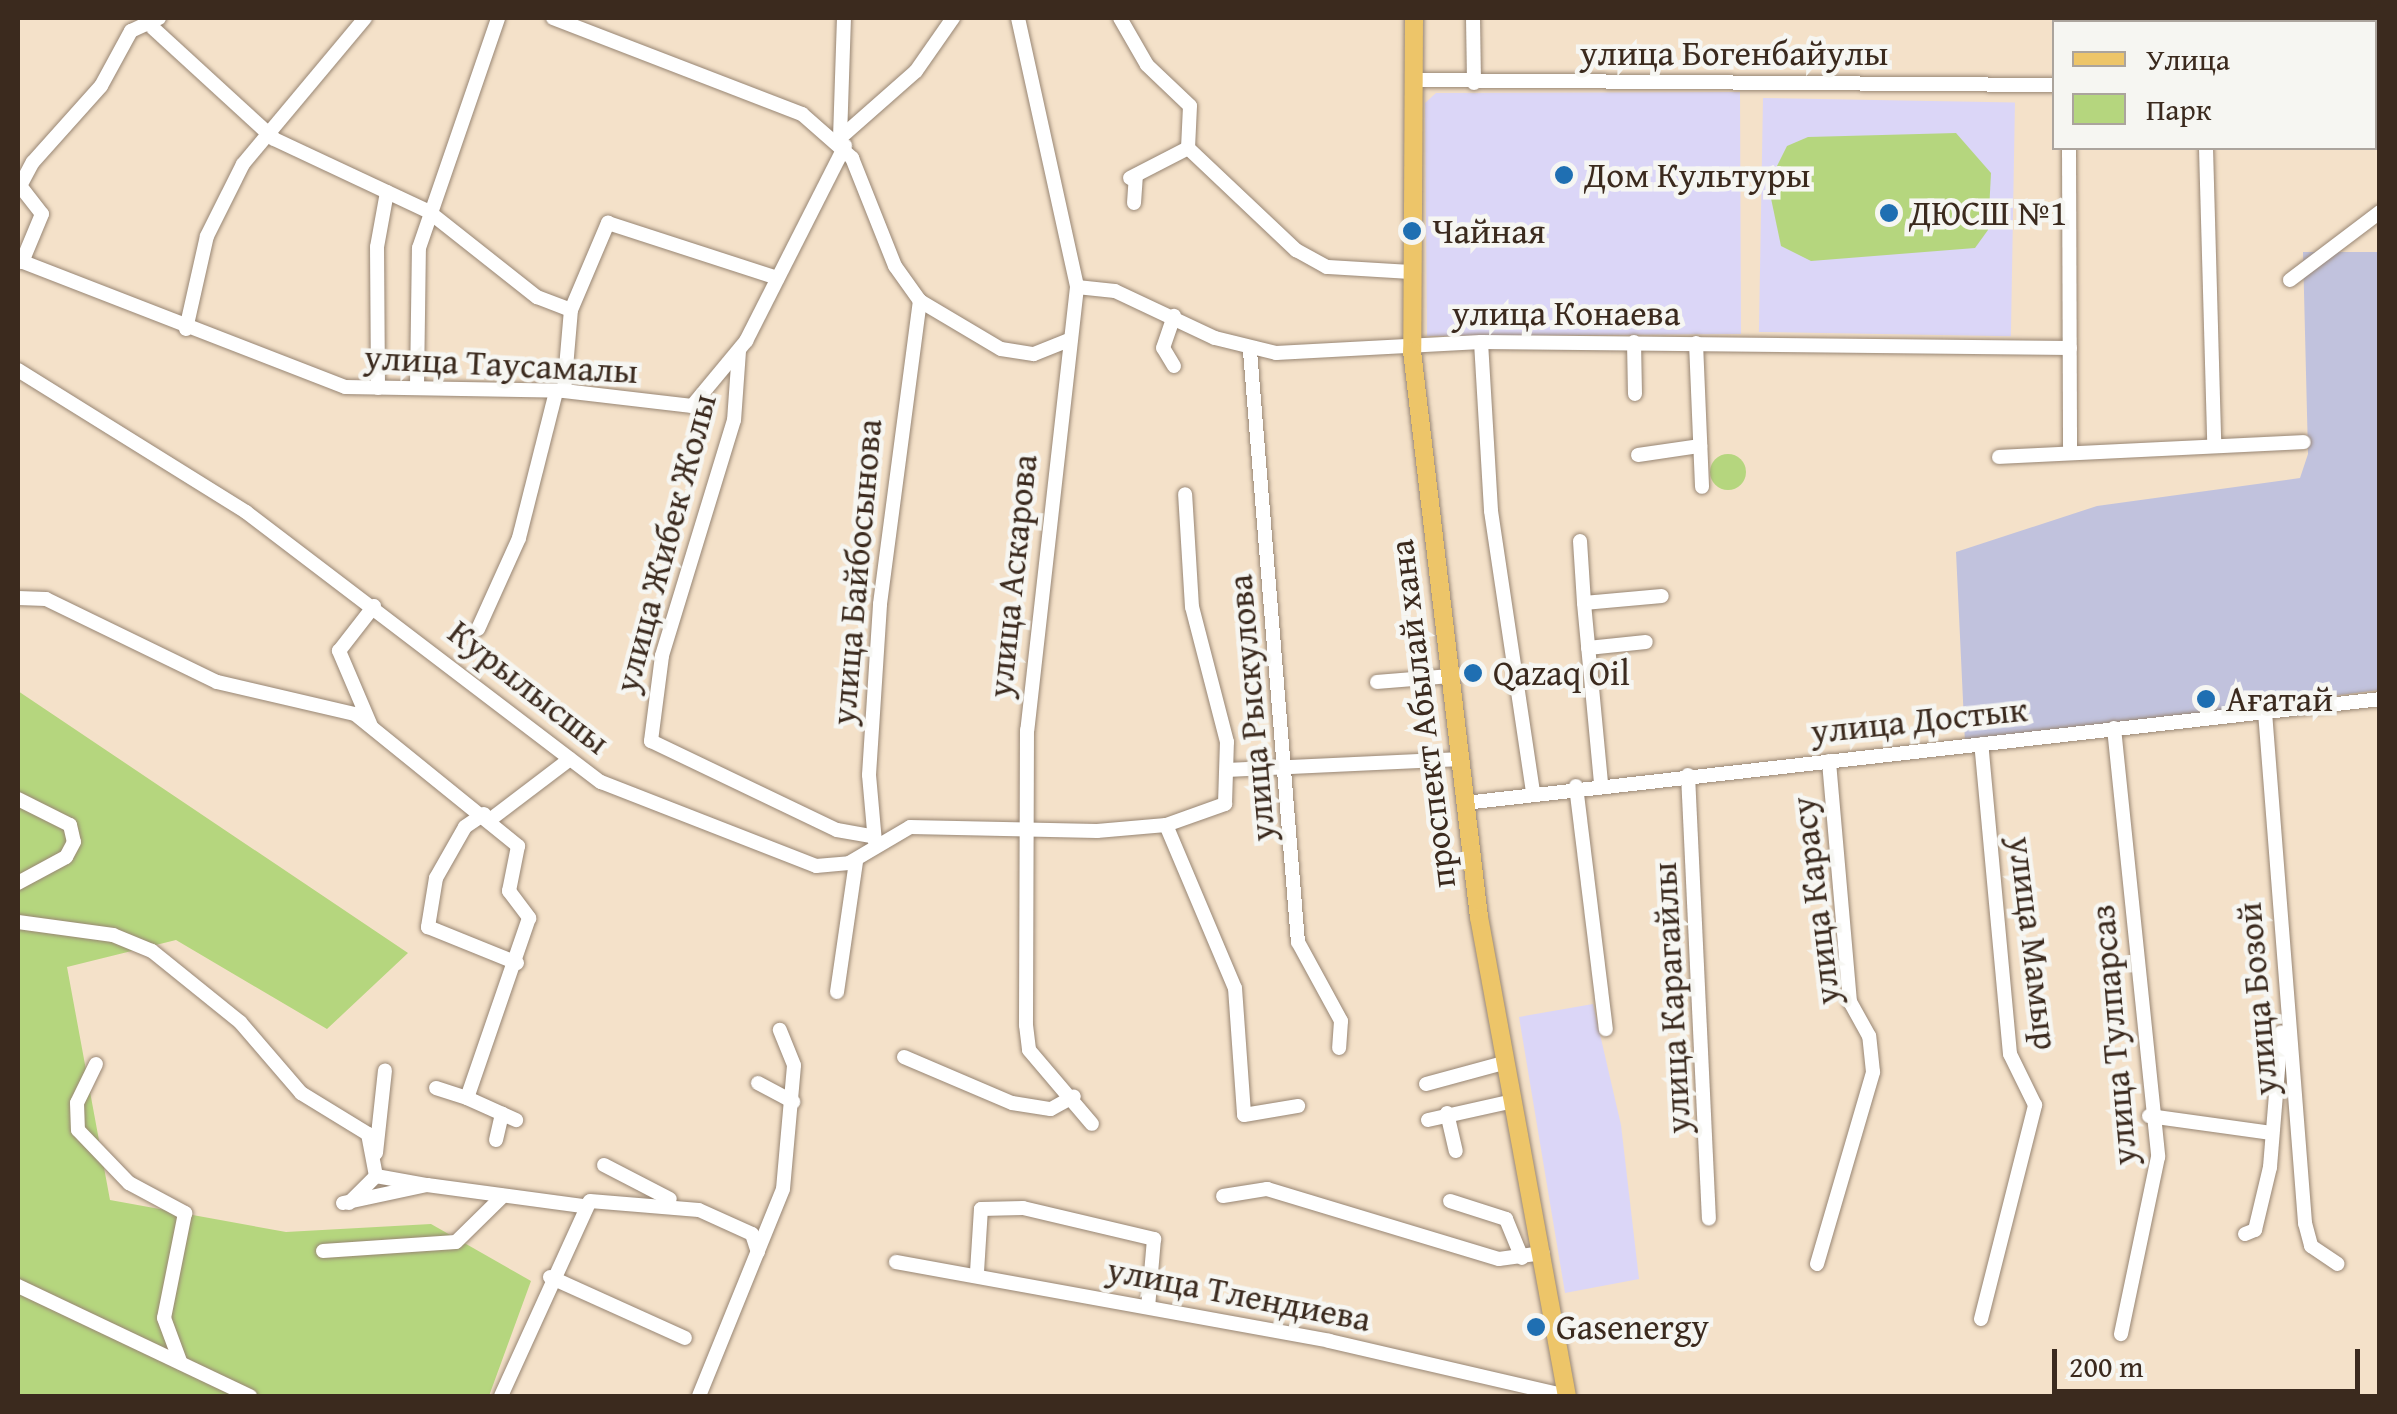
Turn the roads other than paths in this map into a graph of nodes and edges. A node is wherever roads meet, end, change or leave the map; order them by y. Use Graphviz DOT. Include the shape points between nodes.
graph roads {
  1 [pos="365,18"];
  2 [pos="498,18"];
  3 [pos="554,18"];
  4 [pos="844,18"];
  5 [pos="952,18"];
  6 [pos="1018,18"];
  7 [pos="1120,18"];
  8 [pos="1414,18"];
  9 [pos="1473,18"];
  10 [pos="156,23"];
  11 [pos="588,23"];
  12 [pos="1414,80"];
  13 [pos="1474,83"];
  14 [pos="2052,85"];
  15 [pos="266,133"];
  16 [pos="842,142"];
  17 [pos="1188,148"];
  18 [pos="2069,150"];
  19 [pos="2206,150"];
  20 [pos="387,192"];
  21 [pos="1134,203"];
  22 [pos="428,212"];
  23 [pos="2380,212"];
  24 [pos="20,261"];
  25 [pos="1412,272"];
  26 [pos="777,278"];
  27 [pos="2290,280"];
  28 [pos="1077,287"];
  29 [pos="920,302"];
  30 [pos="571,310"];
  31 [pos="1174,316"];
  32 [pos="186,329"];
  33 [pos="1066,341"];
  34 [pos="1480,342"];
  35 [pos="1634,342"];
  36 [pos="1696,343"];
  37 [pos="1412,344"];
  38 [pos="2070,348"];
  39 [pos="740,351"];
  40 [pos="1250,351"];
  41 [pos="1174,366"];
  42 [pos="18,370"];
  43 [pos="417,386"];
  44 [pos="378,388"];
  45 [pos="560,392"];
  46 [pos="1634,394"];
  47 [pos="2304,442"];
  48 [pos="2214,444"];
  49 [pos="1700,446"];
  50 [pos="2070,448"];
  51 [pos="1638,456"];
  52 [pos="1999,457"];
  53 [pos="1702,487"];
  54 [pos="1185,494"];
  55 [pos="1580,541"];
  56 [pos="18,585"];
  57 [pos="1662,596"];
  58 [pos="18,598"];
  59 [pos="34,598"];
  60 [pos="1584,603"];
  61 [pos="374,606"];
  62 [pos="478,629"];
  63 [pos="1646,642"];
  64 [pos="1588,648"];
  65 [pos="1450,676"];
  66 [pos="1376,682"];
  67 [pos="2380,699"];
  68 [pos="2265,712"];
  69 [pos="371,728"];
  70 [pos="2114,728"];
  71 [pos="1981,744"];
  72 [pos="1460,759"];
  73 [pos="570,760"];
  74 [pos="1829,761"];
  75 [pos="1289,764"];
  76 [pos="1228,770"];
  77 [pos="1688,774"];
  78 [pos="1601,783"];
  79 [pos="1576,786"];
  80 [pos="1534,791"];
  81 [pos="18,800"];
  82 [pos="1465,804"];
  83 [pos="488,816"];
  84 [pos="1166,825"];
  85 [pos="1025,832"];
  86 [pos="878,842"];
  87 [pos="856,860"];
  88 [pos="18,883"];
  89 [pos="18,921"];
  90 [pos="517,963"];
  91 [pos="836,992"];
  92 [pos="2287,1005"];
  93 [pos="1606,1029"];
  94 [pos="780,1030"];
  95 [pos="1339,1048"];
  96 [pos="904,1057"];
  97 [pos="1507,1062"];
  98 [pos="96,1064"];
  99 [pos="385,1070"];
  100 [pos="758,1083"];
  101 [pos="1426,1084"];
  102 [pos="436,1088"];
  103 [pos="1074,1096"];
  104 [pos="466,1098"];
  105 [pos="1514,1101"];
  106 [pos="792,1102"];
  107 [pos="1298,1106"];
  108 [pos="2149,1116"];
  109 [pos="1092,1124"];
  110 [pos="2272,1133"];
  111 [pos="496,1140"];
  112 [pos="1456,1151"];
  113 [pos="376,1153"];
  114 [pos="604,1166"];
  115 [pos="376,1176"];
  116 [pos="427,1185"];
  117 [pos="503,1196"];
  118 [pos="1223,1196"];
  119 [pos="1450,1202"];
  120 [pos="583,1206"];
  121 [pos="683,1206"];
  122 [pos="1709,1219"];
  123 [pos="2245,1234"];
  124 [pos="323,1251"];
  125 [pos="758,1252"];
  126 [pos="1543,1253"];
  127 [pos="1522,1258"];
  128 [pos="896,1262"];
  129 [pos="1818,1264"];
  130 [pos="2338,1264"];
  131 [pos="977,1272"];
  132 [pos="550,1278"];
  133 [pos="18,1286"];
  134 [pos="1148,1306"];
  135 [pos="1981,1319"];
  136 [pos="2121,1334"];
  137 [pos="685,1338"];
  138 [pos="180,1361"];
  139 [pos="250,1396"];
  140 [pos="502,1396"];
  141 [pos="699,1396"];
  142 [pos="1567,1396"];
  1 -- 15 [label="street"];
  2 -- 22 [label="street" via="480,87"];
  3 -- 11 [label="street"];
  4 -- 16 [label="street, улица Жибек Жолы"];
  5 -- 16 [label="street" via="916,71"];
  6 -- 28 [label="street, улица Аскарова"];
  7 -- 17 [label="street" via="1147,65 1190,106"];
  8 -- 12 [label="main road, проспект Абылай хана"];
  9 -- 13 [label="street"];
  10 -- 15 [label="street"];
  10 -- 24 [label="street" via="131,31 100,86 33,162 20,186 42,214"];
  11 -- 16 [label="street" via="802,114"];
  12 -- 13 [label="street, улица Богенбайулы"];
  12 -- 25 [label="main road, проспект Абылай хана"];
  13 -- 14 [label="street, улица Богенбайулы"];
  15 -- 20 [label="street"];
  15 -- 32 [label="street" via="207,236"];
  16 -- 26 [label="street, улица Жибек Жолы"];
  16 -- 29 [label="street"];
  17 -- 21 [label="street" via="1133,177"];
  17 -- 25 [label="street" via="1296,250 1327,267"];
  18 -- 38 [label="street"];
  19 -- 48 [label="street"];
  20 -- 22 [label="street"];
  20 -- 44 [label="street" via="377,247"];
  22 -- 30 [label="street" via="537,297"];
  22 -- 43 [label="street" via="417,265"];
  23 -- 27 [label="street"];
  24 -- 32 [label="street, улица Таусамалы"];
  25 -- 37 [label="main road, проспект Абылай хана"];
  26 -- 30 [label="street" via="608,223"];
  26 -- 39 [label="street, улица Жибек Жолы"];
  28 -- 31 [label="street, улица Конаева"];
  28 -- 33 [label="street, улица Аскарова"];
  29 -- 33 [label="street" via="1001,349 1034,354"];
  29 -- 86 [label="street, улица Байбосынова" via="885,546"];
  30 -- 45 [label="street"];
  31 -- 40 [label="street, улица Конаева"];
  31 -- 41 [label="street" via="1164,348"];
  32 -- 44 [label="street, улица Таусамалы" via="344,386"];
  33 -- 85 [label="street, улица Аскарова" via="1032,656"];
  34 -- 35 [label="street, улица Конаева"];
  34 -- 37 [label="street, улица Конаева"];
  34 -- 80 [label="street" via="1492,510"];
  35 -- 36 [label="street, улица Конаева"];
  35 -- 46 [label="street"];
  36 -- 38 [label="street, улица Конаева"];
  36 -- 49 [label="street"];
  37 -- 40 [label="street, улица Конаева"];
  37 -- 65 [label="main road, проспект Абылай хана"];
  38 -- 50 [label="street"];
  39 -- 45 [label="street, улица Таусамалы" via="692,406"];
  39 -- 86 [label="street, улица Жибек Жолы" via="734,420 662,656 651,741 837,830"];
  40 -- 75 [label="street, улица Рыскулова"];
  42 -- 61 [label="street, Курылысшы" via="226,499"];
  43 -- 44 [label="street, улица Таусамалы"];
  43 -- 45 [label="street, улица Таусамалы"];
  45 -- 62 [label="street" via="519,538"];
  47 -- 48 [label="street"];
  48 -- 50 [label="street"];
  49 -- 51 [label="street"];
  49 -- 53 [label="street"];
  50 -- 52 [label="street"];
  54 -- 76 [label="street" via="1187,576"];
  55 -- 60 [label="street"];
  56 -- 59 [label="street"];
  57 -- 60 [label="street"];
  58 -- 59 [label="street"];
  59 -- 69 [label="street" via="217,682 328,704"];
  60 -- 64 [label="street"];
  61 -- 69 [label="street" via="339,652"];
  61 -- 73 [label="street, Курылысшы"];
  63 -- 64 [label="street"];
  64 -- 78 [label="street"];
  65 -- 66 [label="street"];
  65 -- 72 [label="main road, проспект Абылай хана"];
  67 -- 68 [label="street, улица Достык"];
  68 -- 70 [label="street, улица Достык"];
  68 -- 92 [label="street, улица Бозой"];
  69 -- 83 [label="street" via="421,775"];
  70 -- 71 [label="street, улица Достык"];
  70 -- 108 [label="street, улица Тулпарсаз"];
  71 -- 74 [label="street, улица Достык"];
  71 -- 135 [label="street, улица Мамыр" via="2010,1054 2035,1105"];
  72 -- 75 [label="street"];
  72 -- 82 [label="main road, проспект Абылай хана"];
  73 -- 83 [label="street"];
  73 -- 87 [label="street, Курылысшы" via="651,803 825,865"];
  74 -- 77 [label="street, улица Достык"];
  74 -- 129 [label="street, улица Карасу" via="1850,1002 1869,1036 1874,1072"];
  75 -- 76 [label="street"];
  75 -- 95 [label="street, улица Рыскулова" via="1298,942 1341,1021"];
  76 -- 84 [label="street" via="1225,804"];
  77 -- 78 [label="street, улица Достык"];
  77 -- 122 [label="street, улица Карагайлы"];
  78 -- 79 [label="street, улица Достык"];
  79 -- 80 [label="street, улица Достык"];
  79 -- 93 [label="street"];
  80 -- 82 [label="street, улица Достык"];
  81 -- 88 [label="street" via="70,825 74,842 66,857"];
  82 -- 97 [label="main road, проспект Абылай хана"];
  83 -- 90 [label="street" via="521,854 509,892 529,918"];
  83 -- 90 [label="street" via="465,826 436,878 428,927"];
  84 -- 85 [label="street"];
  84 -- 107 [label="street" via="1236,988 1244,1114"];
  85 -- 86 [label="street" via="910,827"];
  85 -- 103 [label="street, улица Аскарова" via="1029,1050"];
  86 -- 87 [label="street"];
  87 -- 91 [label="street"];
  89 -- 113 [label="street" via="113,935 152,951 240,1022 301,1093 355,1122"];
  90 -- 104 [label="street"];
  92 -- 110 [label="street"];
  92 -- 130 [label="street, улица Бозой" via="2305,1223 2311,1246"];
  94 -- 106 [label="street" via="794,1065"];
  96 -- 103 [label="street" via="1023,1106 1051,1109"];
  97 -- 101 [label="street"];
  97 -- 105 [label="main road, проспект Абылай хана"];
  98 -- 138 [label="street" via="76,1103 78,1130 128,1183 185,1214 164,1318"];
  99 -- 113 [label="street"];
  100 -- 106 [label="street"];
  102 -- 104 [label="street"];
  103 -- 109 [label="street, улица Аскарова"];
  104 -- 111 [label="street" via="509,1117"];
  105 -- 112 [label="street" via="1434,1114"];
  105 -- 126 [label="main road, проспект Абылай хана"];
  106 -- 125 [label="street" via="782,1190"];
  108 -- 110 [label="street"];
  108 -- 136 [label="street, улица Тулпарсаз" via="2158,1157"];
  110 -- 123 [label="street" via="2255,1230"];
  113 -- 115 [label="street"];
  114 -- 121 [label="street"];
  115 -- 116 [label="street"];
  115 -- 116 [label="street" via="346,1203"];
  116 -- 117 [label="street"];
  117 -- 120 [label="street"];
  117 -- 124 [label="street" via="456,1242"];
  118 -- 127 [label="street" via="1268,1190"];
  119 -- 127 [label="street" via="1506,1220"];
  120 -- 121 [label="street" via="604,1197"];
  120 -- 132 [label="street"];
  121 -- 125 [label="street" via="752,1234"];
  125 -- 141 [label="street"];
  126 -- 127 [label="street"];
  126 -- 142 [label="main road, проспект Абылай хана"];
  128 -- 131 [label="street, улица Тлендиева"];
  131 -- 134 [label="street, улица Тлендиева"];
  131 -- 134 [label="street" via="981,1209 1023,1208 1154,1239"];
  132 -- 137 [label="street"];
  132 -- 140 [label="street"];
  133 -- 138 [label="street"];
  134 -- 142 [label="street, улица Тлендиева"];
  138 -- 139 [label="street"];
}
